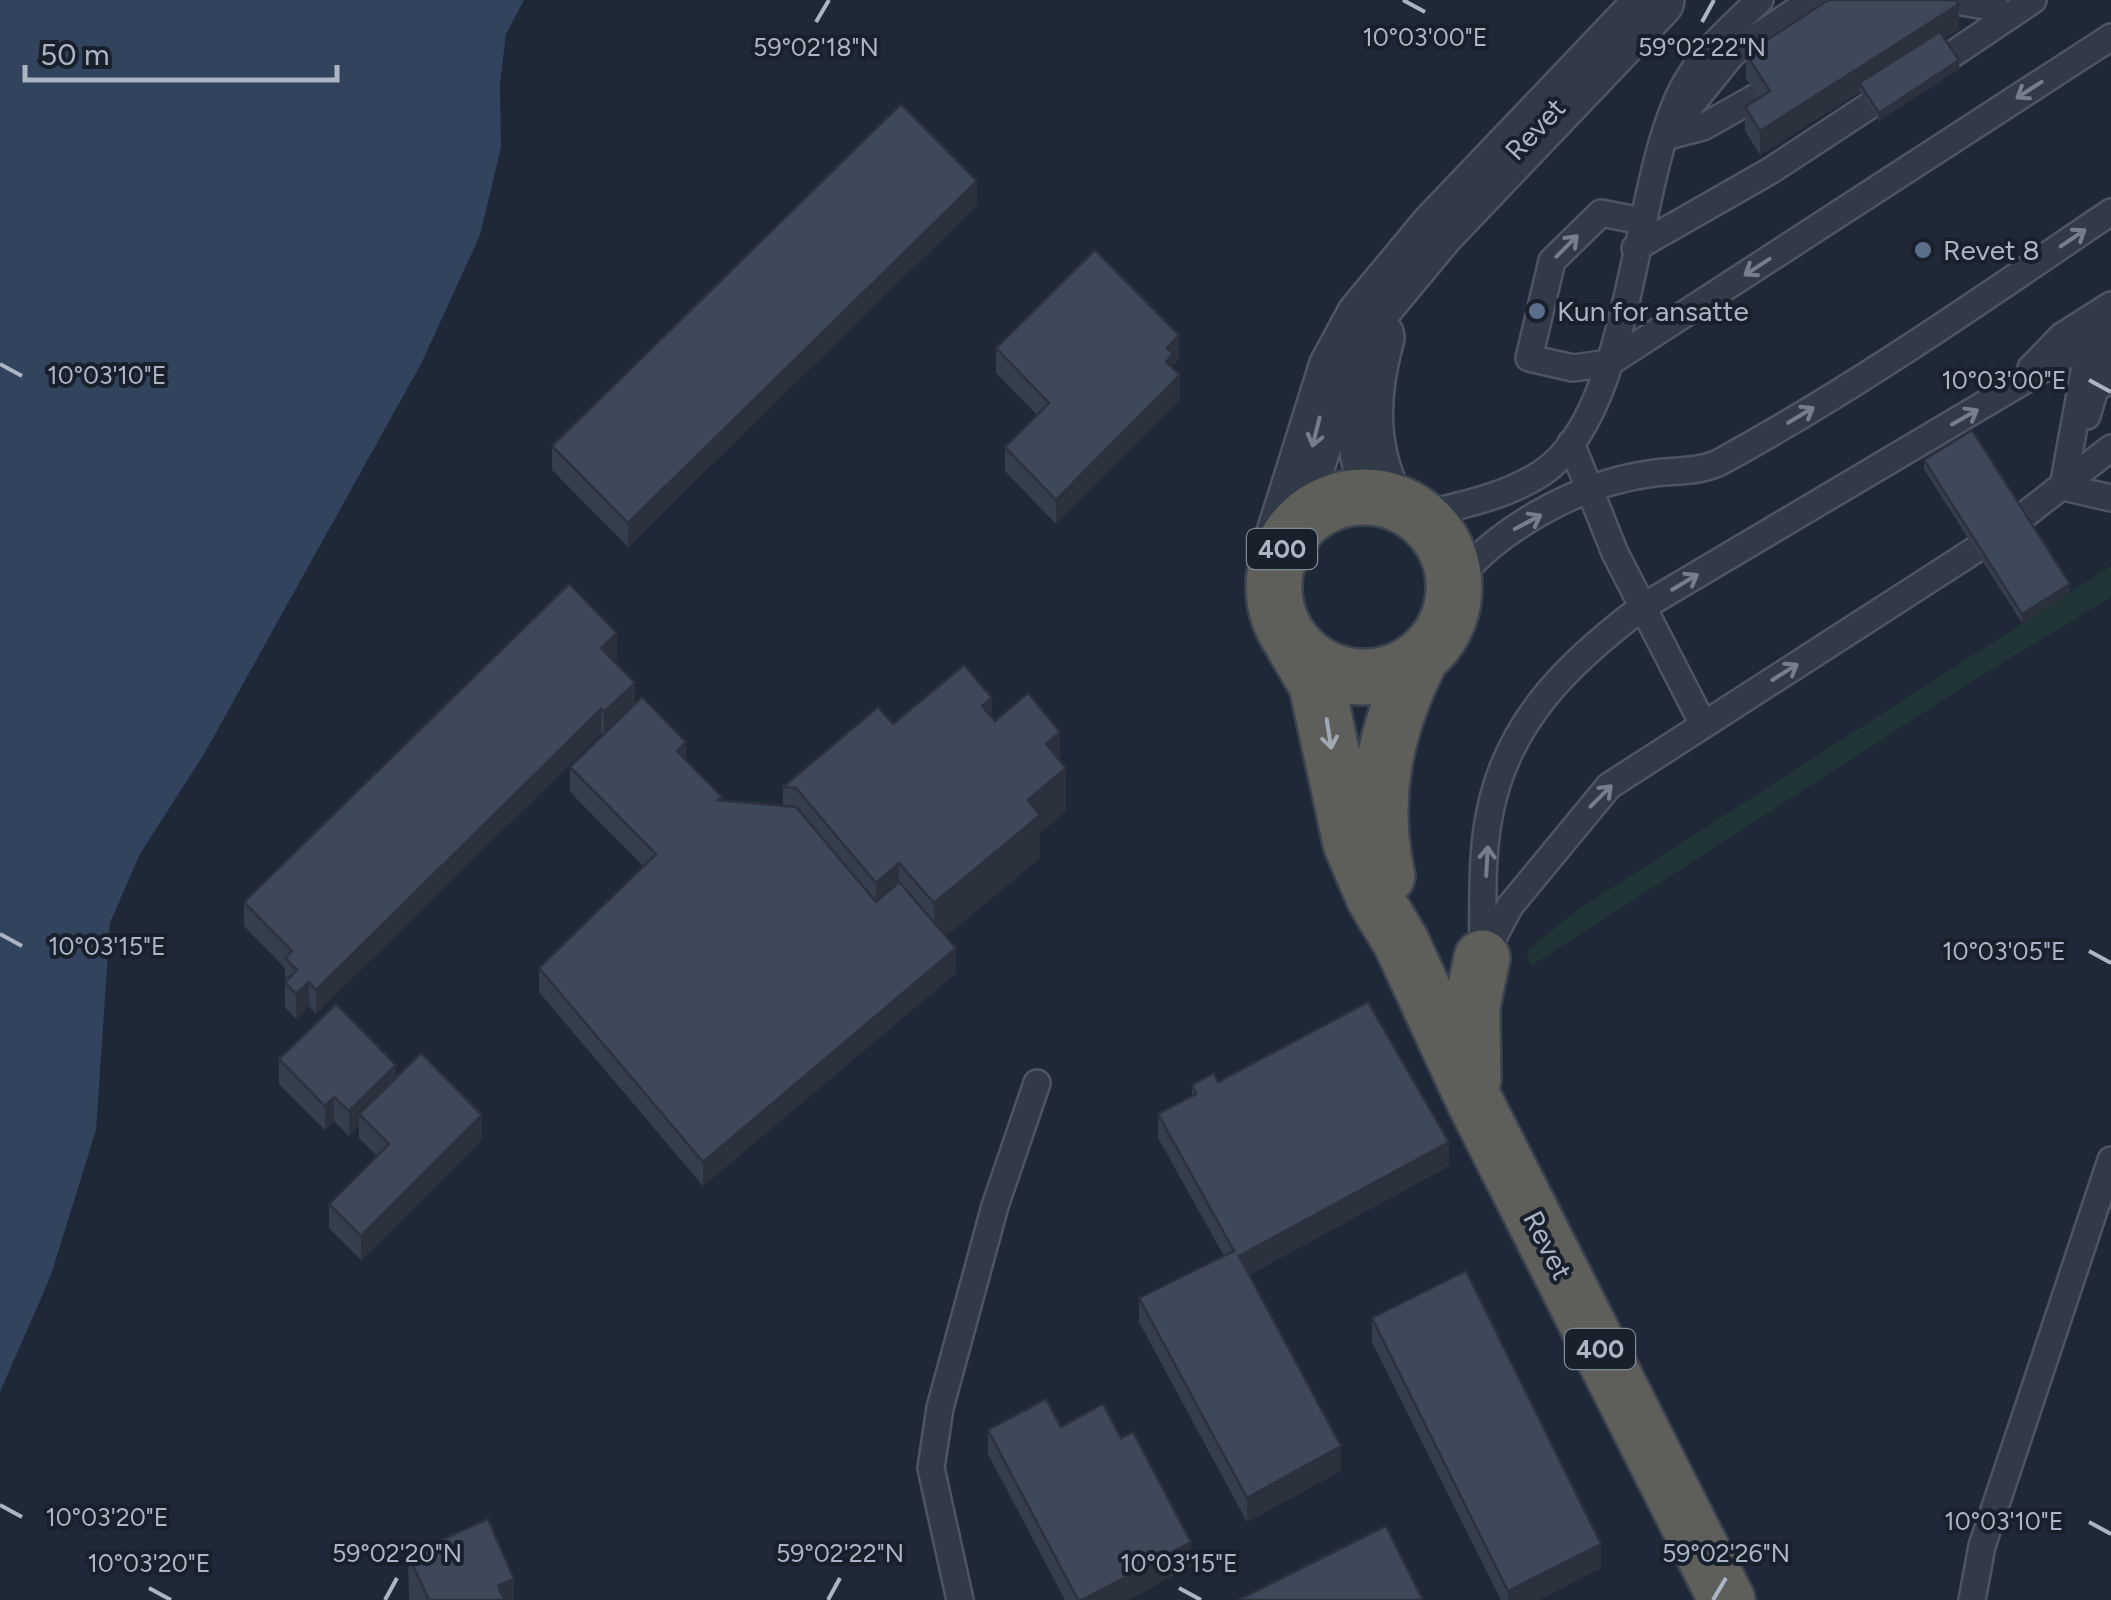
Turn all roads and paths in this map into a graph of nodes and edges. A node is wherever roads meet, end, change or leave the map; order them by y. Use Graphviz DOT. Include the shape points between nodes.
graph roads {
  1 [pos="1656,0"];
  2 [pos="1760,0"];
  3 [pos="1812,0"];
  4 [pos="1994,0"];
  5 [pos="2033,0"];
  6 [pos="1961,2"];
  7 [pos="2111,37"];
  8 [pos="1950,56"];
  9 [pos="1758,96"];
  10 [pos="1869,106"];
  11 [pos="1665,137"];
  12 [pos="2111,212"];
  13 [pos="1642,221"];
  14 [pos="1636,248"];
  15 [pos="1412,257"];
  16 [pos="2111,305"];
  17 [pos="2111,330"];
  18 [pos="2111,355"];
  19 [pos="1609,363"];
  20 [pos="2084,372"];
  21 [pos="2111,380"];
  22 [pos="2006,393"];
  23 [pos="2111,401"];
  24 [pos="2111,426"];
  25 [pos="1571,443"];
  26 [pos="2111,448"];
  27 [pos="2111,463"];
  28 [pos="2111,475"];
  29 [pos="2111,484"];
  30 [pos="2063,487"];
  31 [pos="1591,491"];
  32 [pos="2111,495"];
  33 [pos="1401,506"];
  34 [pos="2022,517"];
  35 [pos="1976,550"];
  36 [pos="1277,559"];
  37 [pos="1454,584"];
  38 [pos="1641,608"];
  39 [pos="1293,644"];
  40 [pos="1420,659"];
  41 [pos="1703,724"];
  42 [pos="1401,942"];
  43 [pos="1482,958"];
  44 [pos="1037,1083"];
  45 [pos="1473,1098"];
  46 [pos="2111,1160"];
  47 [pos="960,1600"];
  48 [pos="1727,1600"];
  49 [pos="1972,1600"];
  1 -- 15 [label="street, Revet"];
  2 -- 11 [label="lane" via="1699,62"];
  3 -- 11 [label="lane" via="1734,53"];
  4 -- 6 [label="lane" via="1985,6"];
  5 -- 8 [label="lane"];
  7 -- 19 [label="lane, one-way"];
  9 -- 11 [label="lane" via="1703,127"];
  10 -- 14 [label="lane"];
  11 -- 13 [label="lane"];
  31 -- 12 [label="lane, one-way" via="1644,474 1716,464"];
  13 -- 14 [label="lane"];
  19 -- 13 [label="lane, one-way" via="1573,368 1529,358 1552,262 1601,213"];
  14 -- 19 [label="lane"];
  15 -- 33 [label="street, Revet" via="1383,312 1365,378 1362,424 1372,474"];
  15 -- 36 [label="street, Revet, one-way" via="1364,318 1337,368"];
  16 -- 22 [label="lane" via="2062,336"];
  17 -- 22 [label="lane"];
  18 -- 20 [label="lane"];
  19 -- 25 [label="lane" via="1594,408"];
  20 -- 22 [label="lane"];
  20 -- 30 [label="lane"];
  21 -- 30 [label="lane" via="2096,390"];
  38 -- 22 [label="lane, one-way"];
  23 -- 30 [label="lane"];
  24 -- 30 [label="lane"];
  25 -- 31 [label="lane"];
  25 -- 33 [label="lane" via="1544,472 1491,498"];
  26 -- 30 [label="lane"];
  27 -- 30 [label="lane"];
  28 -- 30 [label="lane"];
  29 -- 30 [label="lane"];
  30 -- 32 [label="lane"];
  30 -- 34 [label="lane"];
  37 -- 31 [label="lane, one-way" via="1474,558 1509,532"];
  31 -- 38 [label="lane"];
  33 -- 36 [label="highway, 400" via="1352,496 1316,509 1294,528"];
  33 -- 37 [label="highway" via="1450,556"];
  41 -- 35 [label="lane, one-way"];
  36 -- 39 [label="highway, 400" via="1275,603"];
  37 -- 40 [label="highway, 400" via="1447,625"];
  38 -- 41 [label="lane"];
  43 -- 38 [label="lane, one-way" via="1490,812 1514,744 1576,658"];
  39 -- 40 [label="highway" via="1322,668 1352,678 1390,674"];
  39 -- 42 [label="highway, Revet / 400, one-way" via="1325,711 1351,844"];
  40 -- 42 [label="highway, Revet / 400" via="1386,738 1380,799 1380,842"];
  43 -- 41 [label="lane, one-way" via="1510,906 1609,786"];
  42 -- 45 [label="highway, Revet / 400"];
  43 -- 45 [label="highway, 400" via="1472,1006"];
  44 -- 47 [label="lane" via="995,1206 940,1408 931,1468"];
  45 -- 48 [label="highway, Revet / 400"];
  46 -- 49 [label="lane" via="1982,1546"];
}
